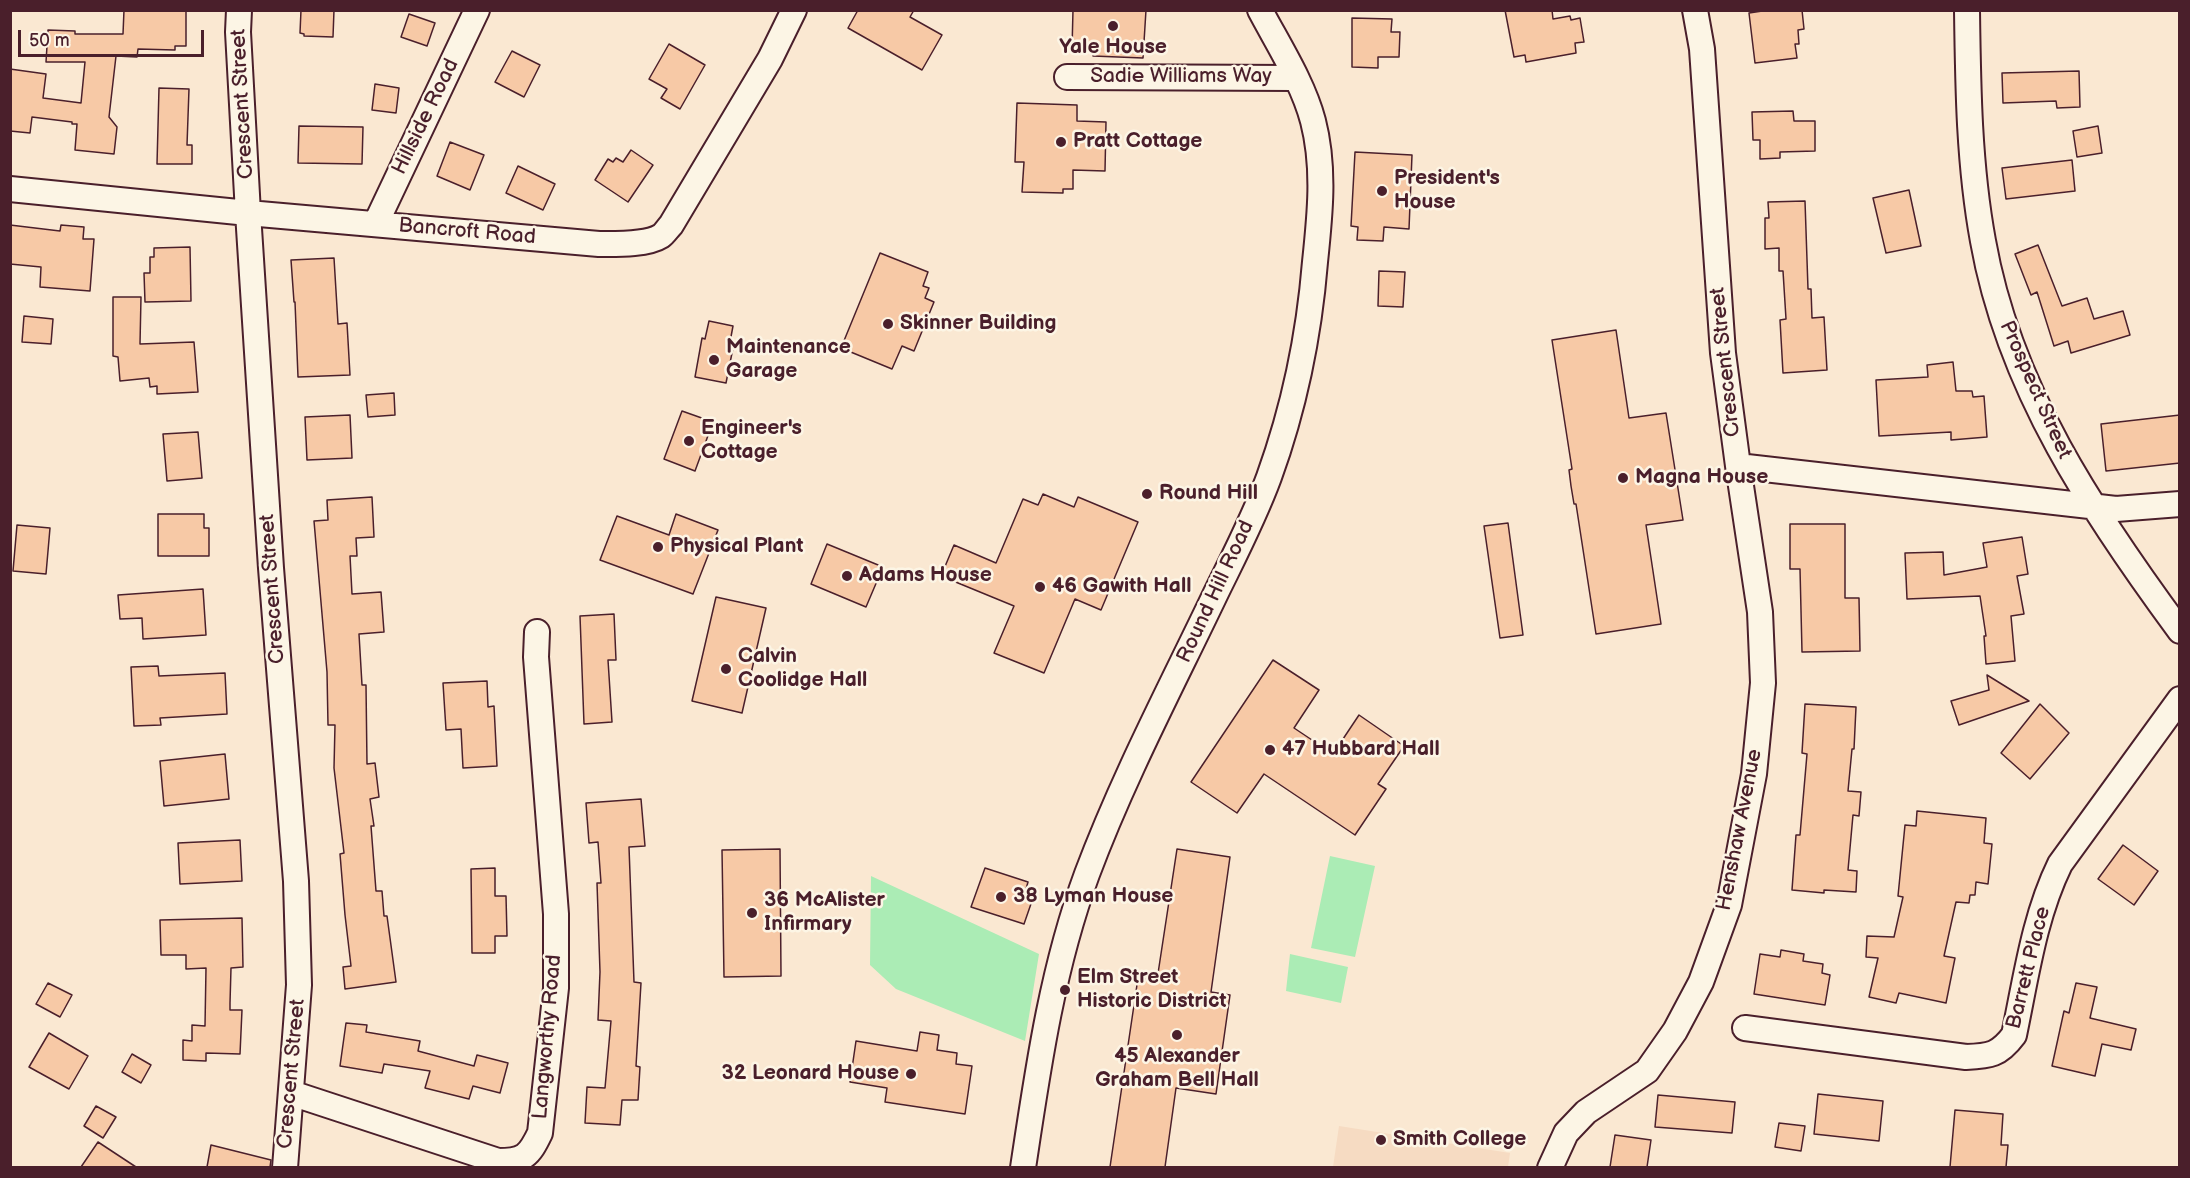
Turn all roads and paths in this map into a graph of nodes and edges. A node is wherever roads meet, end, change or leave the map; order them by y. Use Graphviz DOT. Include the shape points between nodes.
graph roads {
  1 [pos="239,10"];
  2 [pos="477,10"];
  3 [pos="794,10"];
  4 [pos="1260,10"];
  5 [pos="1695,10"];
  6 [pos="1967,10"];
  7 [pos="1066,77"];
  8 [pos="1295,78"];
  9 [pos="10,189"];
  10 [pos="248,213"];
  11 [pos="376,223"];
  12 [pos="1738,466"];
  13 [pos="2180,504"];
  14 [pos="2092,507"];
  15 [pos="2180,631"];
  16 [pos="537,632"];
  17 [pos="2180,699"];
  18 [pos="1745,1028"];
  19 [pos="291,1093"];
  20 [pos="285,1167"];
  21 [pos="1023,1167"];
  22 [pos="1550,1167"];
  1 -- 10 [label="street, Crescent Street"];
  2 -- 11 [label="street, Hillside Road"];
  3 -- 11 [label="street, Bancroft Road" via="759,79 661,236 599,243"];
  4 -- 8 [label="street, Round Hill Road"];
  5 -- 12 [label="street, Crescent Street" via="1702,49 1725,377"];
  6 -- 14 [label="street, Prospect Street" via="1973,167 1983,242 1998,306 2046,425"];
  7 -- 8 [label="street, Sadie Williams Way"];
  8 -- 21 [label="street, Round Hill Road" via="1312,119 1320,201 1311,304 1292,404 1260,498 1116,802 1087,874 1061,953"];
  9 -- 10 [label="street, Bancroft Road"];
  10 -- 11 [label="street, Bancroft Road"];
  10 -- 19 [label="street, Crescent Street" via="296,881 299,986"];
  12 -- 14 [label="street, Crescent Street"];
  12 -- 22 [label="street, Henshaw Avenue" via="1760,612 1763,683 1754,774 1729,905 1701,982 1675,1031 1647,1071 1586,1112 1566,1133"];
  13 -- 14 [label="street, Crescent Street"];
  14 -- 15 [label="street, Prospect Street"];
  16 -- 19 [label="street, Langworthy Road" via="556,914 556,988 540,1133 532,1151 514,1161 498,1161"];
  17 -- 18 [label="street, Barrett Place" via="2060,864 2036,929 2014,1035 2005,1047 1989,1055 1966,1057"];
  19 -- 20 [label="street, Crescent Street"];
}
